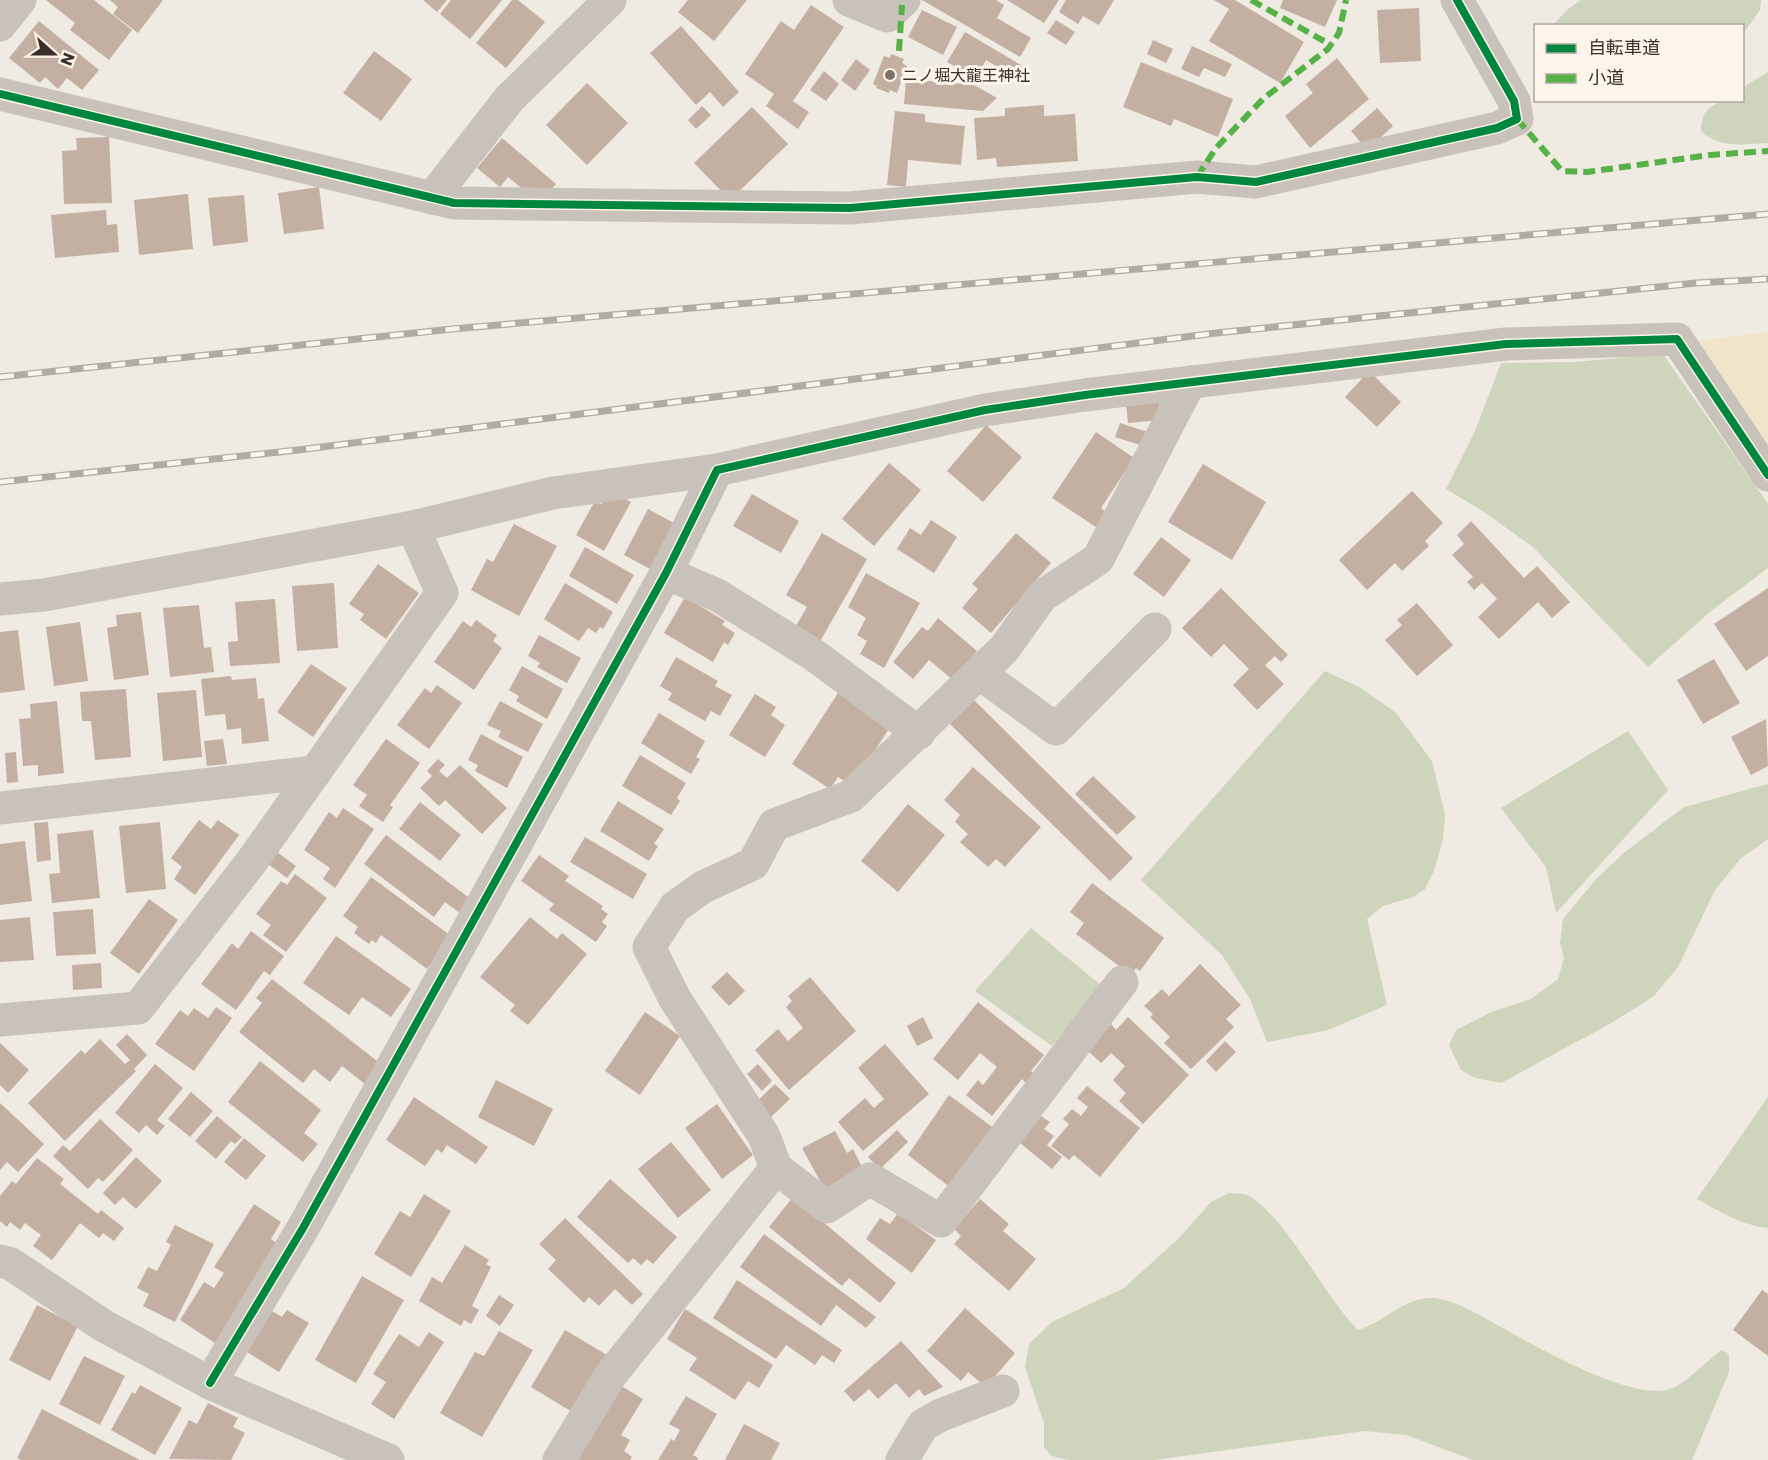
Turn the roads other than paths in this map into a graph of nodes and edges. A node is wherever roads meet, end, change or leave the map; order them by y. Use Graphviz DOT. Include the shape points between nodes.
graph roads {
  1 [pos="20,0"];
  2 [pos="610,0"];
  3 [pos="849,0"];
  4 [pos="904,0"];
  5 [pos="1457,0"];
  6 [pos="0,25"];
  7 [pos="0,94"];
  8 [pos="432,198"];
  9 [pos="1190,382"];
  10 [pos="717,470"];
  11 [pos="1768,475"];
  12 [pos="413,527"];
  13 [pos="666,573"];
  14 [pos="0,599"];
  15 [pos="1155,629"];
  16 [pos="979,673"];
  17 [pos="919,733"];
  18 [pos="315,772"];
  19 [pos="0,808"];
  20 [pos="1122,982"];
  21 [pos="0,1020"];
  22 [pos="776,1168"];
  23 [pos="0,1261"];
  24 [pos="210,1383"];
  25 [pos="1003,1391"];
  26 [pos="388,1460"];
  27 [pos="559,1460"];
  28 [pos="902,1460"];
  1 -- 6 [label="street"];
  2 -- 8 [label="street" via="508,99"];
  3 -- 4 [label="street" via="887,16"];
  5 -- 8 [label="street" via="1514,101 1517,118 1497,128 1256,182 1197,177 850,208 454,203"];
  7 -- 8 [label="street"];
  9 -- 10 [label="street" via="986,410"];
  9 -- 11 [label="street" via="1506,344 1677,339"];
  9 -- 16 [label="street" via="1098,559 1042,596 1004,649"];
  10 -- 12 [label="street" via="553,493"];
  10 -- 13 [label="street"];
  12 -- 14 [label="street" via="44,595"];
  12 -- 18 [label="street" via="442,593"];
  13 -- 17 [label="street" via="717,595 814,655"];
  13 -- 24 [label="street" via="303,1228"];
  15 -- 16 [label="street" via="1056,729"];
  16 -- 17 [label="street"];
  17 -- 22 [label="street" via="851,796 774,825 753,864 703,887 675,907 648,947 675,999 764,1136"];
  18 -- 19 [label="street"];
  18 -- 21 [label="street" via="138,1008"];
  20 -- 22 [label="street" via="941,1221 870,1179 827,1207"];
  22 -- 27 [label="street" via="610,1376"];
  23 -- 24 [label="street" via="11,1264 104,1326"];
  24 -- 26 [label="street"];
  25 -- 28 [label="street" via="923,1425"];
}
